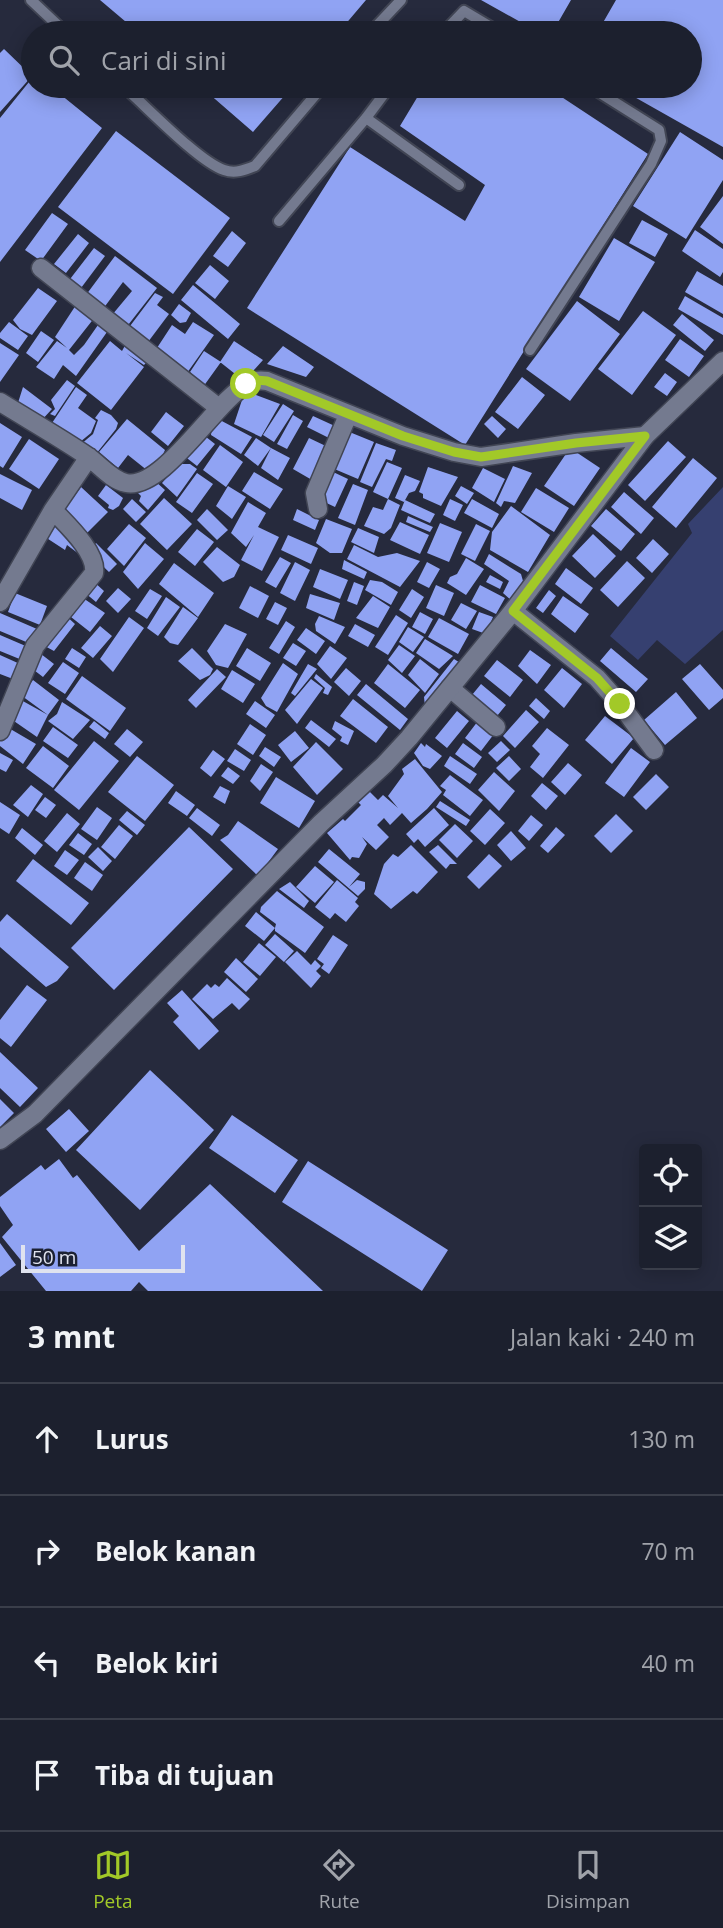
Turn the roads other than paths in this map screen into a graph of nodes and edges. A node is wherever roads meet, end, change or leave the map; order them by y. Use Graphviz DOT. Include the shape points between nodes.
graph roads {
  1 [pos="31,0"];
  2 [pos="401,0"];
  3 [pos="53,21"];
  4 [pos="381,21"];
  5 [pos="454,21"];
  6 [pos="481,21"];
  7 [pos="136,98"];
  8 [pos="313,98"];
  9 [pos="379,98"];
  10 [pos="609,98"];
  11 [pos="366,118"];
  12 [pos="459,185"];
  13 [pos="279,221"];
  14 [pos="41,268"];
  15 [pos="530,350"];
  16 [pos="723,361"];
  17 [pos="0,402"];
  18 [pos="219,408"];
  19 [pos="348,415"];
  20 [pos="645,436"];
  21 [pos="89,457"];
  22 [pos="318,509"];
  23 [pos="52,510"];
  24 [pos="6,578"];
  25 [pos="0,602"];
  26 [pos="513,611"];
  27 [pos="450,688"];
  28 [pos="496,727"];
  29 [pos="0,731"];
  30 [pos="654,750"];
  31 [pos="0,1140"];
  1 -- 3 [label="lane"];
  2 -- 4 [label="lane"];
  5 -- 6 [label="lane" via="464,11"];
  7 -- 8 [label="lane" via="203,158 223,170 241,172 255,166"];
  9 -- 11 [label="lane"];
  10 -- 15 [label="lane" via="659,130 660,141 651,164"];
  11 -- 12 [label="lane"];
  11 -- 13 [label="lane"];
  14 -- 18 [label="street"];
  16 -- 20 [label="street"];
  17 -- 21 [label="street"];
  18 -- 19 [label="street" via="256,380"];
  18 -- 21 [label="street" via="172,461 138,484 118,481"];
  19 -- 20 [label="street" via="481,457"];
  19 -- 22 [label="street" via="315,493"];
  20 -- 26 [label="street"];
  21 -- 23 [label="street"];
  23 -- 24 [label="street"];
  23 -- 29 [label="street" via="83,541 94,573 35,646"];
  24 -- 25 [label="street"];
  26 -- 27 [label="street"];
  26 -- 30 [label="street" via="597,678"];
  27 -- 28 [label="street"];
  27 -- 31 [label="street" via="384,765 321,823 35,1114"];
}
